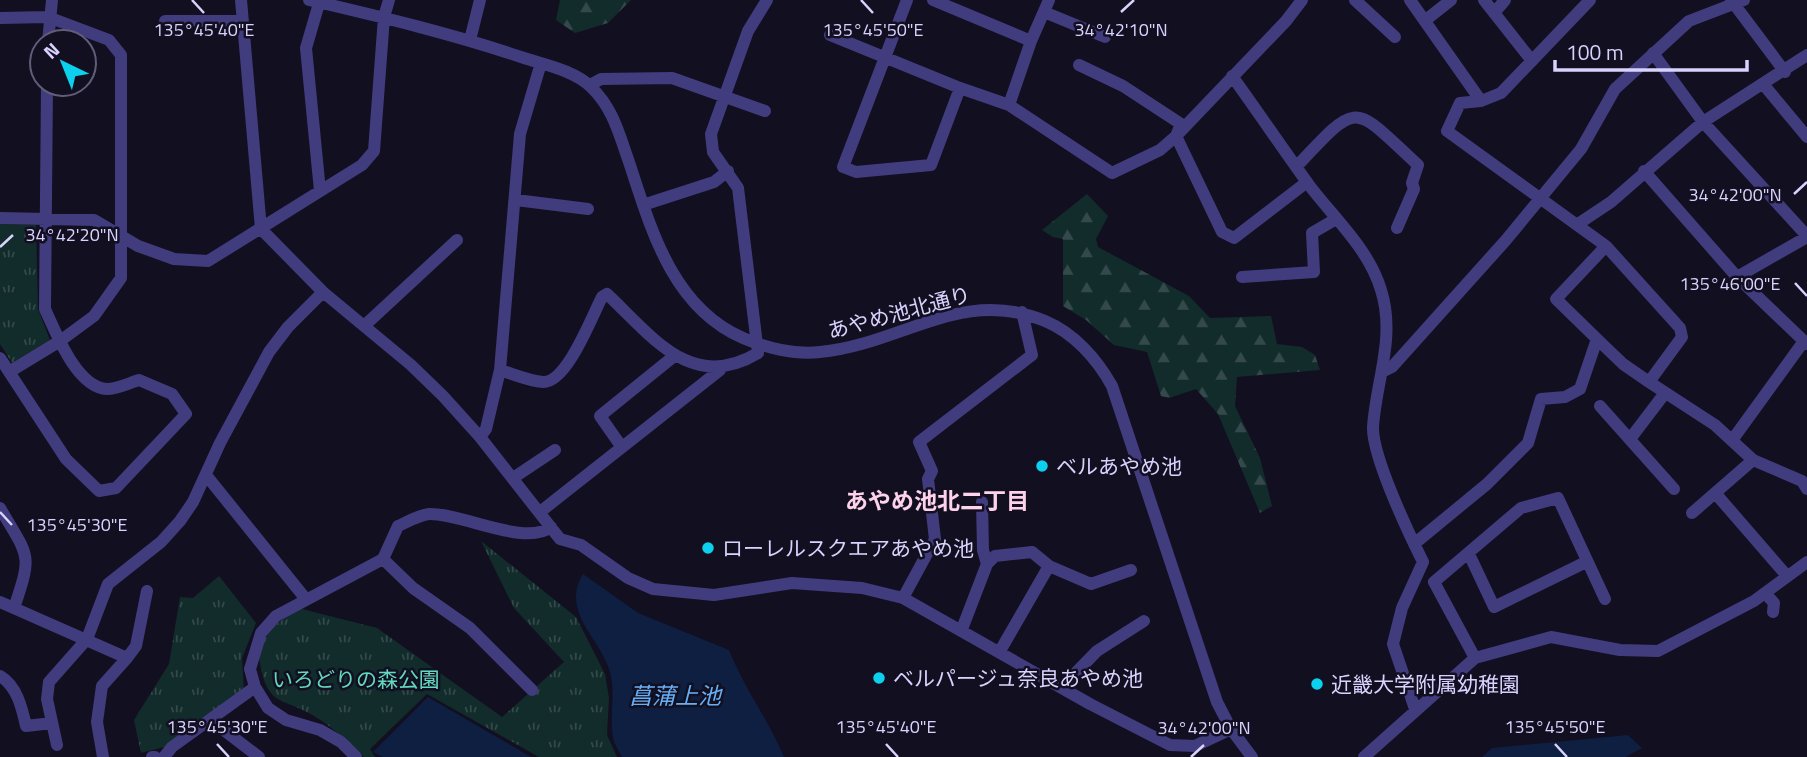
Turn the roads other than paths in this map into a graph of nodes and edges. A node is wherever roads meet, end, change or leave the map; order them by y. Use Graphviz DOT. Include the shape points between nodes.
graph roads {
  1 [pos="52,0"];
  2 [pos="241,0"];
  3 [pos="389,0"];
  4 [pos="480,0"];
  5 [pos="767,0"];
  6 [pos="907,0"];
  7 [pos="933,0"];
  8 [pos="1301,0"];
  9 [pos="1355,0"];
  10 [pos="1410,0"];
  11 [pos="1451,0"];
  12 [pos="1484,0"];
  13 [pos="1505,0"];
  14 [pos="1590,0"];
  15 [pos="316,1"];
  16 [pos="1736,2"];
  17 [pos="1046,6"];
  18 [pos="1494,13"];
  19 [pos="48,17"];
  20 [pos="384,17"];
  21 [pos="0,18"];
  22 [pos="1427,19"];
  23 [pos="165,21"];
  24 [pos="241,21"];
  25 [pos="48,28"];
  26 [pos="830,35"];
  27 [pos="1105,37"];
  28 [pos="1395,37"];
  29 [pos="470,40"];
  30 [pos="1031,41"];
  31 [pos="1653,53"];
  32 [pos="1807,55"];
  33 [pos="882,58"];
  34 [pos="1532,61"];
  35 [pos="541,63"];
  36 [pos="1079,65"];
  37 [pos="1784,72"];
  38 [pos="1232,76"];
  39 [pos="1763,84"];
  40 [pos="590,85"];
  41 [pos="960,88"];
  42 [pos="723,96"];
  43 [pos="47,98"];
  44 [pos="1481,101"];
  45 [pos="1009,105"];
  46 [pos="765,111"];
  47 [pos="1703,122"];
  48 [pos="1176,136"];
  49 [pos="1807,137"];
  50 [pos="1297,166"];
  51 [pos="728,171"];
  52 [pos="1644,171"];
  53 [pos="1307,182"];
  54 [pos="320,191"];
  55 [pos="1539,197"];
  56 [pos="516,200"];
  57 [pos="643,205"];
  58 [pos="588,209"];
  59 [pos="0,218"];
  60 [pos="1336,219"];
  61 [pos="44,220"];
  62 [pos="1578,224"];
  63 [pos="1397,228"];
  64 [pos="261,229"];
  65 [pos="120,233"];
  66 [pos="1807,237"];
  67 [pos="457,240"];
  68 [pos="1606,246"];
  69 [pos="1242,277"];
  70 [pos="1737,277"];
  71 [pos="323,292"];
  72 [pos="1022,312"];
  73 [pos="363,326"];
  74 [pos="1597,339"];
  75 [pos="60,341"];
  76 [pos="1806,342"];
  77 [pos="757,344"];
  78 [pos="673,357"];
  79 [pos="0,358"];
  80 [pos="500,370"];
  81 [pos="720,370"];
  82 [pos="9,372"];
  83 [pos="1382,373"];
  84 [pos="1649,382"];
  85 [pos="1665,393"];
  86 [pos="1600,406"];
  87 [pos="480,437"];
  88 [pos="1630,439"];
  89 [pos="1733,439"];
  90 [pos="621,446"];
  91 [pos="555,450"];
  92 [pos="1753,460"];
  93 [pos="206,475"];
  94 [pos="513,478"];
  95 [pos="1805,481"];
  96 [pos="1674,489"];
  97 [pos="1716,494"];
  98 [pos="982,502"];
  99 [pos="0,508"];
  100 [pos="540,512"];
  101 [pos="1692,513"];
  102 [pos="551,527"];
  103 [pos="1414,544"];
  104 [pos="1469,554"];
  105 [pos="383,559"];
  106 [pos="1586,562"];
  107 [pos="1807,562"];
  108 [pos="987,564"];
  109 [pos="1049,566"];
  110 [pos="1131,570"];
  111 [pos="1787,576"];
  112 [pos="147,591"];
  113 [pos="1765,593"];
  114 [pos="305,598"];
  115 [pos="903,598"];
  116 [pos="1605,599"];
  117 [pos="0,602"];
  118 [pos="13,608"];
  119 [pos="1773,612"];
  120 [pos="1143,621"];
  121 [pos="962,629"];
  122 [pos="87,639"];
  123 [pos="1000,651"];
  124 [pos="127,658"];
  125 [pos="1475,658"];
  126 [pos="0,676"];
  127 [pos="254,687"];
  128 [pos="1062,687"];
  129 [pos="532,690"];
  130 [pos="1415,709"];
  131 [pos="212,721"];
  132 [pos="51,723"];
  133 [pos="1231,729"];
  134 [pos="57,745"];
  135 [pos="103,757"];
  136 [pos="164,757"];
  137 [pos="259,757"];
  138 [pos="356,757"];
  139 [pos="1252,757"];
  140 [pos="1364,757"];
  1 -- 19 [label="street"];
  2 -- 24 [label="street"];
  3 -- 20 [label="street"];
  4 -- 29 [label="street"];
  5 -- 42 [label="street" via="748,32"];
  6 -- 33 [label="street"];
  7 -- 30 [label="street"];
  8 -- 38 [label="street"];
  9 -- 28 [label="street"];
  10 -- 22 [label="street"];
  11 -- 22 [label="street"];
  12 -- 18 [label="street"];
  13 -- 18 [label="street"];
  14 -- 34 [label="street"];
  15 -- 20 [label="street, あやめ池北通り"];
  15 -- 54 [label="street" via="306,48"];
  16 -- 31 [label="street" via="1689,21"];
  16 -- 37 [label="street"];
  17 -- 27 [label="street"];
  17 -- 30 [label="street"];
  18 -- 34 [label="street"];
  19 -- 21 [label="street"];
  19 -- 25 [label="street"];
  19 -- 65 [label="street" via="109,40 121,55"];
  20 -- 29 [label="street, あやめ池北通り"];
  20 -- 54 [label="street" via="374,152 362,165"];
  22 -- 44 [label="street"];
  23 -- 24 [label="street"];
  24 -- 64 [label="street"];
  26 -- 33 [label="street"];
  29 -- 35 [label="street, あやめ池北通り"];
  30 -- 45 [label="street"];
  31 -- 47 [label="street"];
  31 -- 55 [label="street" via="1615,89 1581,149"];
  32 -- 37 [label="street"];
  33 -- 41 [label="street"];
  33 -- 41 [label="street" via="843,167 856,172 931,165"];
  34 -- 44 [label="street" via="1501,93"];
  35 -- 40 [label="street, あやめ池北通り"];
  35 -- 56 [label="street" via="520,134"];
  36 -- 48 [label="street" via="1123,86 1181,124"];
  37 -- 39 [label="street"];
  38 -- 48 [label="street"];
  38 -- 50 [label="street"];
  39 -- 47 [label="street"];
  39 -- 49 [label="street"];
  40 -- 42 [label="street" via="601,79 673,78"];
  40 -- 57 [label="street, あやめ池北通り" via="613,113"];
  41 -- 45 [label="street"];
  42 -- 46 [label="street"];
  42 -- 51 [label="street" via="711,134 713,152"];
  43 -- 61 [label="street"];
  44 -- 55 [label="street" via="1460,103 1447,131"];
  45 -- 48 [label="street" via="1112,173 1160,150"];
  47 -- 52 [label="street"];
  47 -- 66 [label="street"];
  48 -- 53 [label="street" via="1222,232 1234,237"];
  50 -- 53 [label="street"];
  50 -- 63 [label="street" via="1339,121 1354,115 1369,120 1418,165 1414,189"];
  51 -- 57 [label="street" via="714,182"];
  51 -- 77 [label="street" via="738,188"];
  52 -- 62 [label="street" via="1611,202"];
  52 -- 70 [label="street"];
  53 -- 60 [label="street"];
  54 -- 64 [label="street"];
  55 -- 62 [label="street"];
  55 -- 83 [label="street" via="1506,240"];
  56 -- 58 [label="street"];
  56 -- 80 [label="street"];
  57 -- 77 [label="street, あやめ池北通り" via="663,257 690,299 723,328"];
  59 -- 61 [label="street"];
  60 -- 69 [label="street" via="1312,233 1314,272"];
  60 -- 83 [label="street" via="1361,250 1382,291 1387,320"];
  61 -- 65 [label="street" via="94,220"];
  61 -- 75 [label="street" via="45,309"];
  62 -- 68 [label="street"];
  64 -- 65 [label="street" via="208,261 174,260 138,246"];
  64 -- 71 [label="street"];
  65 -- 75 [label="street" via="121,278 94,316"];
  66 -- 70 [label="street"];
  67 -- 73 [label="street"];
  68 -- 74 [label="street" via="1556,299"];
  68 -- 84 [label="street" via="1680,328 1682,337"];
  70 -- 76 [label="street"];
  71 -- 73 [label="street"];
  71 -- 93 [label="street" via="269,352"];
  72 -- 77 [label="street, あやめ池北通り" via="973,310 852,347 817,353"];
  72 -- 115 [label="street" via="1032,355 919,442 932,471 928,479 935,539"];
  72 -- 133 [label="street, あやめ池北通り" via="1070,336 1093,357 1112,386 1206,670"];
  73 -- 87 [label="street" via="411,365"];
  74 -- 84 [label="street"];
  74 -- 103 [label="street" via="1580,389 1565,397 1541,399 1528,443"];
  75 -- 82 [label="street"];
  75 -- 82 [label="street" via="82,377 97,388 139,380 172,394 186,414 116,488 99,491 66,459"];
  76 -- 89 [label="street"];
  77 -- 81 [label="street" via="758,354"];
  78 -- 80 [label="street" via="607,293 570,361 554,380 544,382"];
  78 -- 81 [label="street"];
  78 -- 90 [label="street" via="600,416"];
  79 -- 82 [label="street"];
  80 -- 87 [label="street"];
  81 -- 90 [label="street"];
  83 -- 103 [label="street" via="1373,429 1379,458"];
  84 -- 85 [label="street"];
  85 -- 88 [label="street"];
  85 -- 89 [label="street"];
  86 -- 88 [label="street"];
  87 -- 94 [label="street"];
  88 -- 96 [label="street"];
  89 -- 92 [label="street"];
  90 -- 100 [label="street"];
  91 -- 94 [label="street"];
  92 -- 95 [label="street"];
  92 -- 97 [label="street"];
  93 -- 114 [label="street"];
  93 -- 122 [label="street" via="171,532 108,584"];
  94 -- 100 [label="street"];
  97 -- 101 [label="street"];
  97 -- 111 [label="street"];
  98 -- 108 [label="street"];
  99 -- 118 [label="street" via="27,554 27,570"];
  100 -- 102 [label="street"];
  102 -- 105 [label="street" via="544,533 529,534 426,514 398,526"];
  102 -- 115 [label="street" via="560,539 581,545 628,578 653,589 714,595 792,583 862,587"];
  103 -- 130 [label="street" via="1423,562 1402,608 1393,644"];
  104 -- 106 [label="street" via="1494,607"];
  104 -- 106 [label="street" via="1521,508 1558,498"];
  104 -- 125 [label="street" via="1434,582"];
  105 -- 114 [label="street"];
  105 -- 129 [label="street" via="413,588 470,628"];
  106 -- 116 [label="street"];
  107 -- 111 [label="street"];
  108 -- 109 [label="street" via="995,556 1032,552"];
  108 -- 121 [label="street"];
  109 -- 110 [label="street" via="1091,584"];
  109 -- 123 [label="street"];
  111 -- 113 [label="street"];
  112 -- 124 [label="street" via="136,646"];
  113 -- 119 [label="street" via="1774,603"];
  113 -- 125 [label="street" via="1658,651 1620,650 1551,637"];
  114 -- 127 [label="street" via="276,616 261,633 250,669"];
  115 -- 121 [label="street"];
  117 -- 118 [label="street"];
  118 -- 122 [label="street"];
  120 -- 128 [label="street" via="1097,651"];
  121 -- 123 [label="street"];
  122 -- 124 [label="street"];
  122 -- 132 [label="street" via="49,682"];
  123 -- 128 [label="street"];
  124 -- 135 [label="street" via="102,685 97,722"];
  125 -- 130 [label="street"];
  126 -- 132 [label="street" via="18,698 26,726"];
  127 -- 131 [label="street"];
  127 -- 138 [label="street" via="268,708 286,720 320,730"];
  128 -- 133 [label="street" via="1170,744 1195,746"];
  130 -- 140 [label="street"];
  131 -- 136 [label="street"];
  131 -- 137 [label="street"];
  132 -- 134 [label="street"];
  133 -- 139 [label="street, あやめ池北通り"];
}
